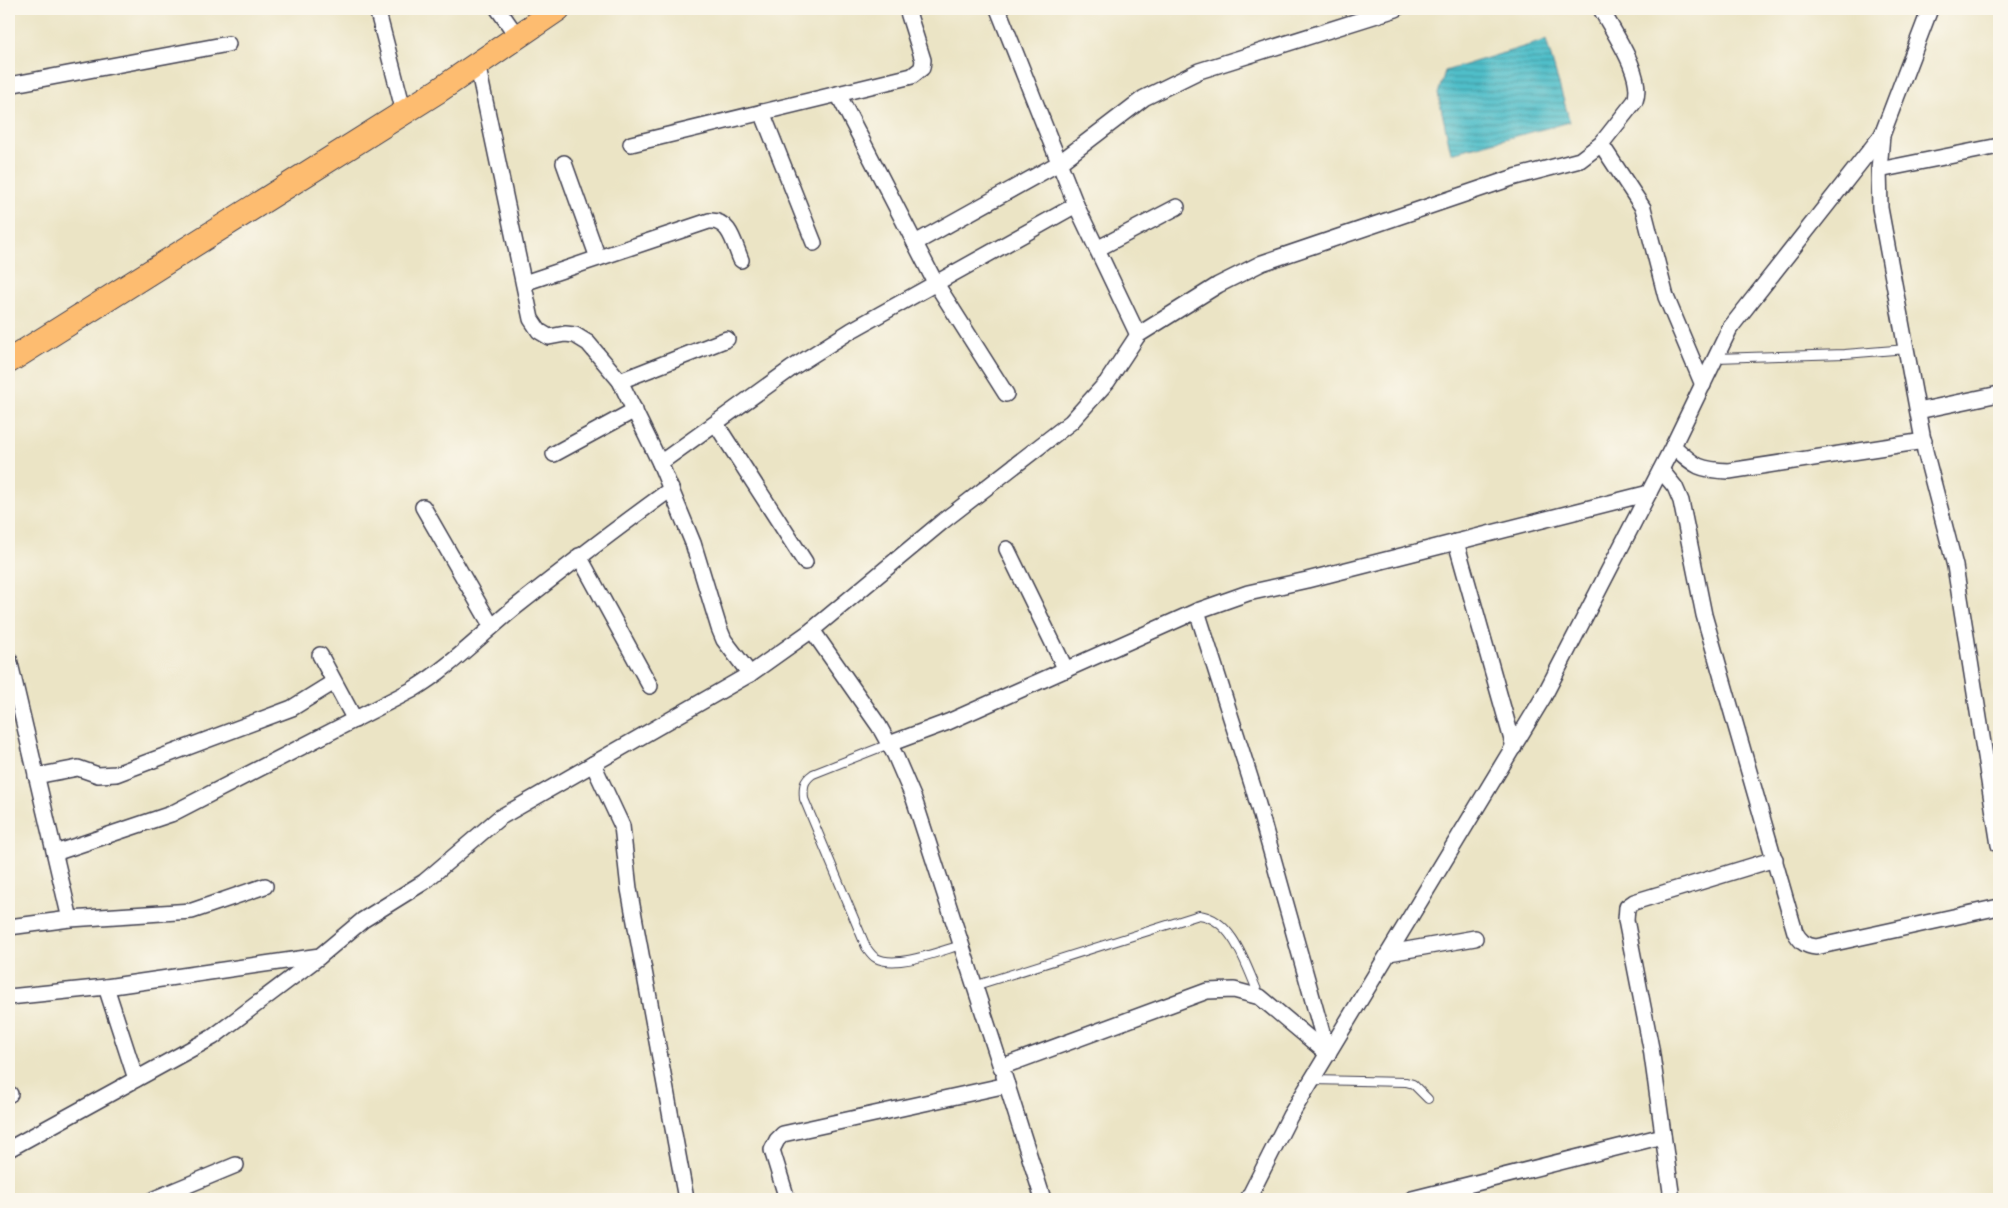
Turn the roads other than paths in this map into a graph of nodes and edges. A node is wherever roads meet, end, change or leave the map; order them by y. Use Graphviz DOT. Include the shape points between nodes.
graph roads {
  1 [pos="377,9"];
  2 [pos="498,9"];
  3 [pos="558,9"];
  4 [pos="907,9"];
  5 [pos="998,9"];
  6 [pos="1396,9"];
  7 [pos="1601,9"];
  8 [pos="1930,9"];
  9 [pos="517,36"];
  10 [pos="228,44"];
  11 [pos="477,63"];
  12 [pos="9,85"];
  13 [pos="838,94"];
  14 [pos="404,112"];
  15 [pos="762,112"];
  16 [pos="1882,135"];
  17 [pos="631,144"];
  18 [pos="1601,144"];
  19 [pos="1999,146"];
  20 [pos="564,163"];
  21 [pos="1059,163"];
  22 [pos="1879,170"];
  23 [pos="1076,205"];
  24 [pos="1177,207"];
  25 [pos="814,243"];
  26 [pos="915,243"];
  27 [pos="1097,249"];
  28 [pos="598,258"];
  29 [pos="741,260"];
  30 [pos="935,282"];
  31 [pos="524,283"];
  32 [pos="1138,336"];
  33 [pos="727,339"];
  34 [pos="1906,349"];
  35 [pos="1716,358"];
  36 [pos="9,361"];
  37 [pos="620,381"];
  38 [pos="1703,385"];
  39 [pos="1006,394"];
  40 [pos="1999,394"];
  41 [pos="635,410"];
  42 [pos="1918,411"];
  43 [pos="716,424"];
  44 [pos="1924,442"];
  45 [pos="1673,446"];
  46 [pos="554,454"];
  47 [pos="660,463"];
  48 [pos="1661,470"];
  49 [pos="671,490"];
  50 [pos="1649,493"];
  51 [pos="424,507"];
  52 [pos="1456,542"];
  53 [pos="1007,549"];
  54 [pos="578,556"];
  55 [pos="805,562"];
  56 [pos="1197,611"];
  57 [pos="492,627"];
  58 [pos="812,630"];
  59 [pos="320,655"];
  60 [pos="9,659"];
  61 [pos="1066,670"];
  62 [pos="750,674"];
  63 [pos="334,682"];
  64 [pos="650,686"];
  65 [pos="355,720"];
  66 [pos="889,744"];
  67 [pos="1514,747"];
  68 [pos="593,764"];
  69 [pos="36,776"];
  70 [pos="1999,845"];
  71 [pos="55,853"];
  72 [pos="1775,859"];
  73 [pos="265,886"];
  74 [pos="1999,907"];
  75 [pos="70,919"];
  76 [pos="9,928"];
  77 [pos="1475,938"];
  78 [pos="961,945"];
  79 [pos="1389,953"];
  80 [pos="320,956"];
  81 [pos="974,986"];
  82 [pos="106,987"];
  83 [pos="9,997"];
  84 [pos="1260,997"];
  85 [pos="1328,1054"];
  86 [pos="1001,1067"];
  87 [pos="136,1079"];
  88 [pos="1312,1080"];
  89 [pos="1007,1085"];
  90 [pos="1428,1100"];
  91 [pos="1663,1136"];
  92 [pos="9,1149"];
  93 [pos="236,1165"];
  94 [pos="1452,1194"];
  95 [pos="154,1199"];
  96 [pos="686,1199"];
  97 [pos="787,1199"];
  98 [pos="1043,1199"];
  99 [pos="1248,1199"];
  100 [pos="1412,1199"];
  101 [pos="1672,1199"];
  1 -- 14 [label="street"];
  2 -- 9 [label="street"];
  3 -- 9 [label="main road"];
  4 -- 13 [label="street" via="923,60 918,73"];
  5 -- 21 [label="street"];
  6 -- 21 [label="street" via="1173,82 1144,98"];
  7 -- 18 [label="street" via="1638,84 1635,102"];
  8 -- 16 [label="street"];
  9 -- 11 [label="main road"];
  10 -- 12 [label="street"];
  11 -- 14 [label="main road"];
  11 -- 31 [label="street"];
  13 -- 15 [label="street"];
  13 -- 26 [label="street"];
  14 -- 36 [label="main road"];
  15 -- 17 [label="street"];
  15 -- 25 [label="street"];
  16 -- 22 [label="street"];
  16 -- 35 [label="street" via="1730,328"];
  18 -- 32 [label="street" via="1580,160 1523,174 1262,263 1218,285"];
  18 -- 38 [label="street" via="1643,208 1666,297"];
  19 -- 22 [label="street"];
  20 -- 28 [label="street"];
  21 -- 23 [label="street"];
  21 -- 26 [label="street"];
  22 -- 34 [label="street" via="1880,208"];
  23 -- 27 [label="street"];
  23 -- 30 [label="street"];
  24 -- 27 [label="street"];
  26 -- 30 [label="street"];
  27 -- 32 [label="street"];
  28 -- 29 [label="street" via="718,220 728,229"];
  28 -- 31 [label="street"];
  30 -- 39 [label="street"];
  30 -- 43 [label="street" via="799,363"];
  31 -- 37 [label="street" via="531,318 539,331 549,337 575,335 588,343"];
  32 -- 58 [label="street" via="1107,382 1070,422"];
  33 -- 37 [label="street"];
  34 -- 35 [label="lane"];
  34 -- 42 [label="street"];
  35 -- 38 [label="street"];
  37 -- 41 [label="street"];
  38 -- 45 [label="street"];
  40 -- 42 [label="street"];
  41 -- 46 [label="street"];
  41 -- 47 [label="street"];
  42 -- 44 [label="street"];
  43 -- 47 [label="street"];
  43 -- 55 [label="street"];
  44 -- 45 [label="street" via="1729,471 1696,466"];
  44 -- 70 [label="street" via="1955,566"];
  45 -- 48 [label="street"];
  47 -- 49 [label="street"];
  48 -- 50 [label="street"];
  48 -- 72 [label="street" via="1681,500 1704,615"];
  49 -- 54 [label="street"];
  49 -- 62 [label="street" via="694,543 724,640"];
  50 -- 52 [label="street"];
  50 -- 67 [label="street" via="1544,696"];
  51 -- 57 [label="street"];
  52 -- 56 [label="street" via="1248,593"];
  52 -- 67 [label="street"];
  53 -- 61 [label="street"];
  54 -- 57 [label="street"];
  54 -- 64 [label="street"];
  56 -- 61 [label="street"];
  56 -- 85 [label="street" via="1252,786"];
  57 -- 65 [label="street" via="433,678"];
  58 -- 62 [label="street"];
  58 -- 66 [label="street"];
  59 -- 63 [label="street"];
  60 -- 69 [label="street"];
  61 -- 66 [label="street"];
  62 -- 68 [label="street"];
  63 -- 65 [label="street"];
  63 -- 69 [label="street" via="292,708 116,774 98,775 78,768"];
  65 -- 71 [label="street" via="171,814"];
  66 -- 78 [label="street" via="914,799"];
  66 -- 78 [label="lane" via="813,774 803,787 804,799 866,947 875,958 897,962"];
  67 -- 79 [label="street"];
  68 -- 80 [label="street" via="499,818 424,882 363,920"];
  68 -- 96 [label="street" via="622,826 629,889"];
  69 -- 71 [label="street"];
  71 -- 75 [label="street"];
  72 -- 74 [label="street" via="1795,932 1808,946 1816,947"];
  72 -- 91 [label="street" via="1634,902 1627,907 1626,920 1651,1048"];
  73 -- 75 [label="street" via="192,911"];
  75 -- 76 [label="street"];
  77 -- 79 [label="street"];
  78 -- 81 [label="street"];
  79 -- 85 [label="street"];
  80 -- 82 [label="street"];
  80 -- 87 [label="street" via="213,1037"];
  81 -- 84 [label="lane" via="1198,915 1209,916 1222,924"];
  81 -- 86 [label="street"];
  82 -- 83 [label="street"];
  82 -- 87 [label="street"];
  84 -- 85 [label="street"];
  84 -- 86 [label="street" via="1234,990 1207,991"];
  85 -- 88 [label="street"];
  86 -- 89 [label="street"];
  87 -- 92 [label="street"];
  88 -- 90 [label="lane" via="1406,1082 1413,1084"];
  88 -- 99 [label="street"];
  89 -- 97 [label="street" via="783,1134 772,1150"];
  89 -- 98 [label="street"];
  91 -- 94 [label="street"];
  91 -- 101 [label="street"];
  93 -- 95 [label="street"];
  94 -- 100 [label="street"];
}
